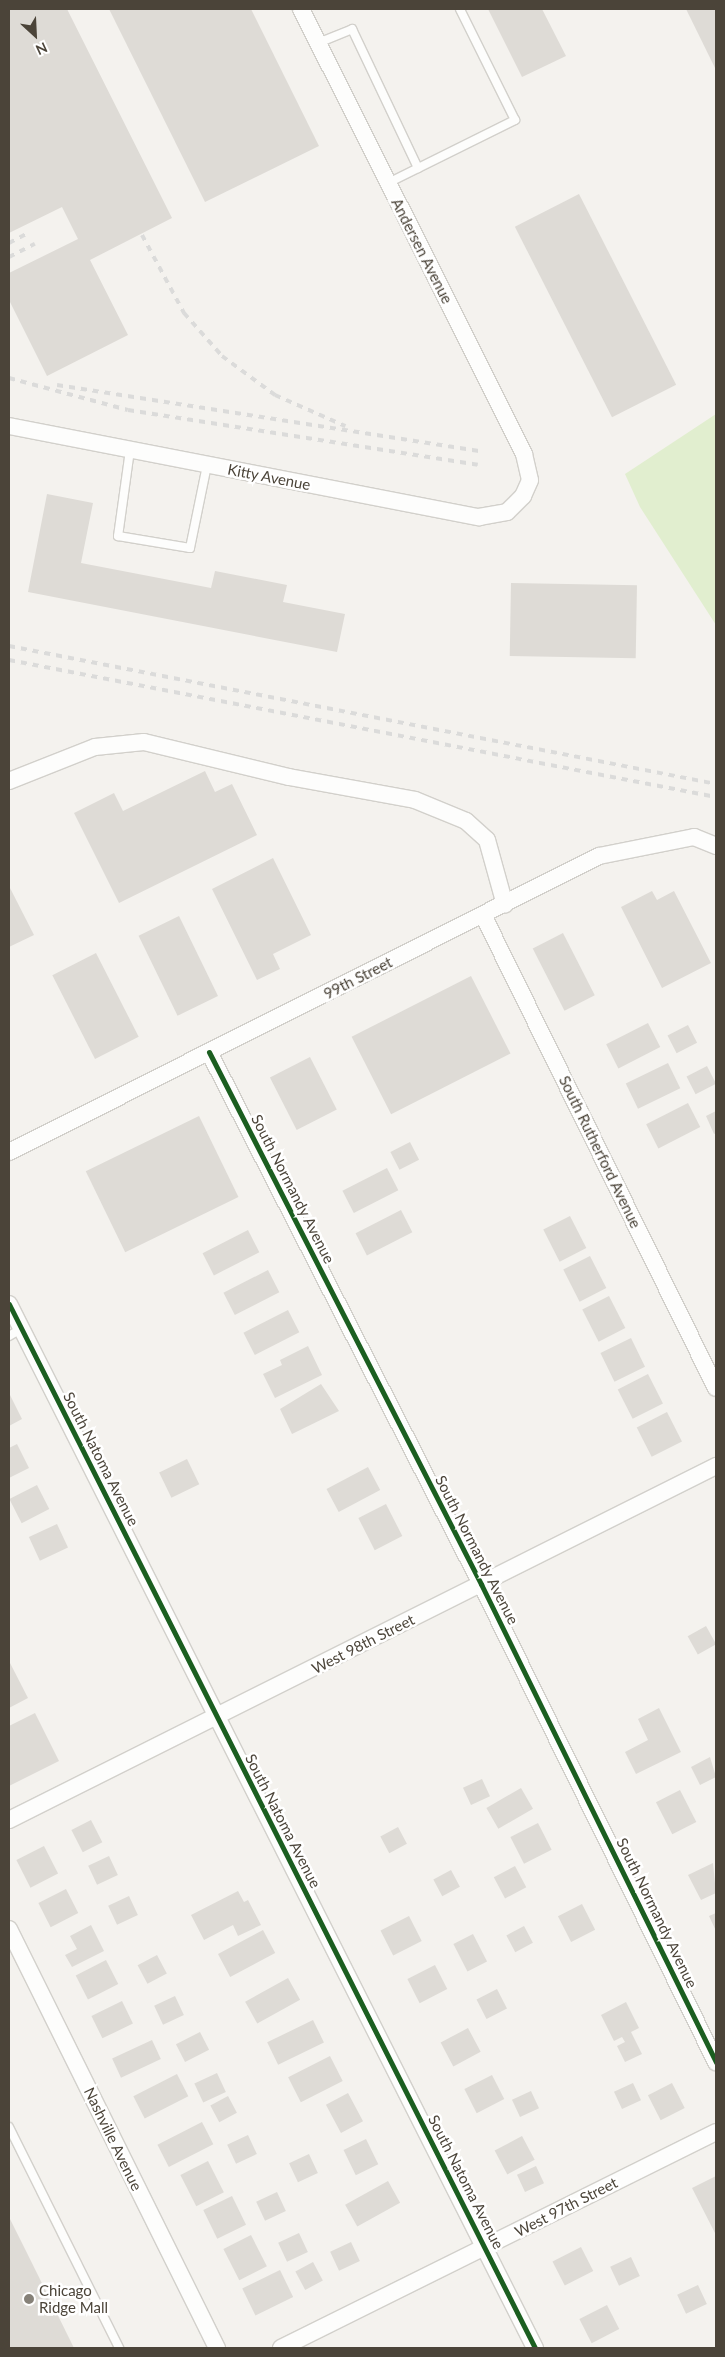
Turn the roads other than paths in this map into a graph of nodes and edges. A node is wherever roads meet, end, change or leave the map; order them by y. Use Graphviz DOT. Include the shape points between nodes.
graph roads {
  1 [pos="301,9"];
  2 [pos="460,9"];
  3 [pos="318,43"];
  4 [pos="418,168"];
  5 [pos="388,183"];
  6 [pos="9,426"];
  7 [pos="130,450"];
  8 [pos="207,465"];
  9 [pos="523,496"];
  10 [pos="9,781"];
  11 [pos="716,846"];
  12 [pos="505,905"];
  13 [pos="483,915"];
  14 [pos="209,1052"];
  15 [pos="9,1152"];
  16 [pos="9,1304"];
  17 [pos="15,1332"];
  18 [pos="716,1388"];
  19 [pos="716,1466"];
  20 [pos="481,1584"];
  21 [pos="217,1717"];
  22 [pos="9,1820"];
  23 [pos="9,1929"];
  24 [pos="716,2062"];
  25 [pos="9,2127"];
  26 [pos="716,2132"];
  27 [pos="485,2248"];
  28 [pos="120,2348"];
  29 [pos="216,2348"];
  30 [pos="281,2348"];
  31 [pos="535,2348"];
  1 -- 3 [label="street, Andersen Avenue"];
  2 -- 4 [label="lane" via="515,120"];
  3 -- 4 [label="lane" via="352,29"];
  3 -- 5 [label="street, Andersen Avenue"];
  4 -- 5 [label="lane"];
  5 -- 9 [label="street, Andersen Avenue" via="524,454 530,480"];
  6 -- 7 [label="street, Kitty Avenue"];
  7 -- 8 [label="street, Kitty Avenue"];
  7 -- 8 [label="lane" via="118,536 190,548"];
  8 -- 9 [label="street, Kitty Avenue" via="479,517 507,512"];
  10 -- 12 [label="street" via="95,747 144,742 289,777 415,800 466,821 487,840"];
  11 -- 12 [label="street, 99th Street" via="694,837 599,856"];
  12 -- 13 [label="street, 99th Street"];
  13 -- 14 [label="street, 99th Street"];
  13 -- 18 [label="street, South Rutherford Avenue"];
  14 -- 15 [label="street, 99th Street"];
  14 -- 20 [label="street, South Normandy Avenue"];
  16 -- 17 [label="street, South Natoma Avenue"];
  17 -- 21 [label="street, South Natoma Avenue"];
  19 -- 20 [label="street, West 98th Street"];
  20 -- 21 [label="street, West 98th Street"];
  20 -- 24 [label="street, South Normandy Avenue"];
  21 -- 22 [label="street, West 98th Street"];
  21 -- 27 [label="street, South Natoma Avenue"];
  23 -- 29 [label="street, Nashville Avenue"];
  25 -- 28 [label="lane"];
  26 -- 27 [label="street, West 97th Street"];
  27 -- 30 [label="street, West 97th Street"];
  27 -- 31 [label="street, South Natoma Avenue"];
}
